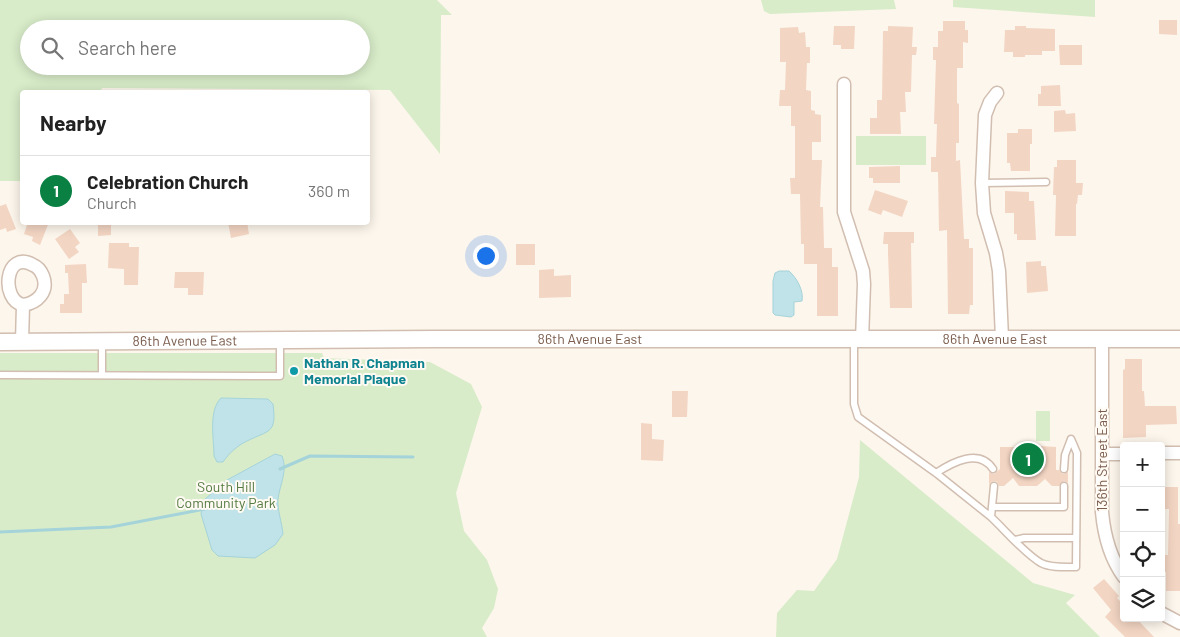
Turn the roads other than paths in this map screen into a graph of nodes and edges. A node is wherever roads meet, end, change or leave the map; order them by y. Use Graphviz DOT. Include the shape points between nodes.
graph roads {
  1 [pos="844,84"];
  2 [pos="997,92"];
  3 [pos="1046,182"];
  4 [pos="982,183"];
  5 [pos="23,305"];
  6 [pos="1002,338"];
  7 [pos="1102,338"];
  8 [pos="1180,339"];
  9 [pos="280,340"];
  10 [pos="858,340"];
  11 [pos="102,341"];
  12 [pos="0,342"];
  13 [pos="22,342"];
  14 [pos="0,375"];
  15 [pos="102,375"];
  16 [pos="1165,453"];
  17 [pos="1180,453"];
  18 [pos="1102,454"];
  19 [pos="1120,454"];
  20 [pos="993,469"];
  21 [pos="1064,470"];
  22 [pos="936,473"];
  23 [pos="994,486"];
  24 [pos="1064,486"];
  25 [pos="992,507"];
  26 [pos="1064,507"];
  27 [pos="1077,508"];
  28 [pos="991,517"];
  29 [pos="1076,538"];
  30 [pos="1015,540"];
  31 [pos="1120,569"];
  32 [pos="1165,615"];
  33 [pos="1180,623"];
  1 -- 10 [label="street" via="844,212 863,271 864,284"];
  2 -- 4 [label="street" via="985,115"];
  3 -- 4 [label="lane"];
  4 -- 6 [label="street" via="984,213 999,271"];
  5 -- 13 [label="street"];
  6 -- 7 [label="street, 86th Avenue East"];
  6 -- 10 [label="street, 86th Avenue East"];
  7 -- 8 [label="street, 86th Avenue East"];
  7 -- 18 [label="street, 136th Street East"];
  9 -- 10 [label="street, 86th Avenue East"];
  9 -- 11 [label="street, 86th Avenue East"];
  9 -- 15 [label="lane" via="280,376"];
  10 -- 22 [label="lane" via="854,404 858,417"];
  11 -- 13 [label="street, 86th Avenue East"];
  11 -- 15 [label="lane"];
  12 -- 13 [label="street, 86th Avenue East"];
  14 -- 15 [label="lane"];
  16 -- 17 [label="street"];
  18 -- 19 [label="street"];
  18 -- 31 [label="street, 136th Street East" via="1103,526"];
  20 -- 22 [label="lane" via="984,460 970,458 955,461"];
  21 -- 27 [label="lane" via="1071,438 1077,454"];
  22 -- 28 [label="lane"];
  23 -- 25 [label="lane"];
  24 -- 26 [label="lane"];
  25 -- 26 [label="lane"];
  25 -- 28 [label="lane"];
  26 -- 27 [label="lane"];
  27 -- 29 [label="lane"];
  28 -- 30 [label="lane"];
  29 -- 30 [label="lane"];
  29 -- 30 [label="lane" via="1076,567 1041,563"];
  32 -- 33 [label="street"];
}
